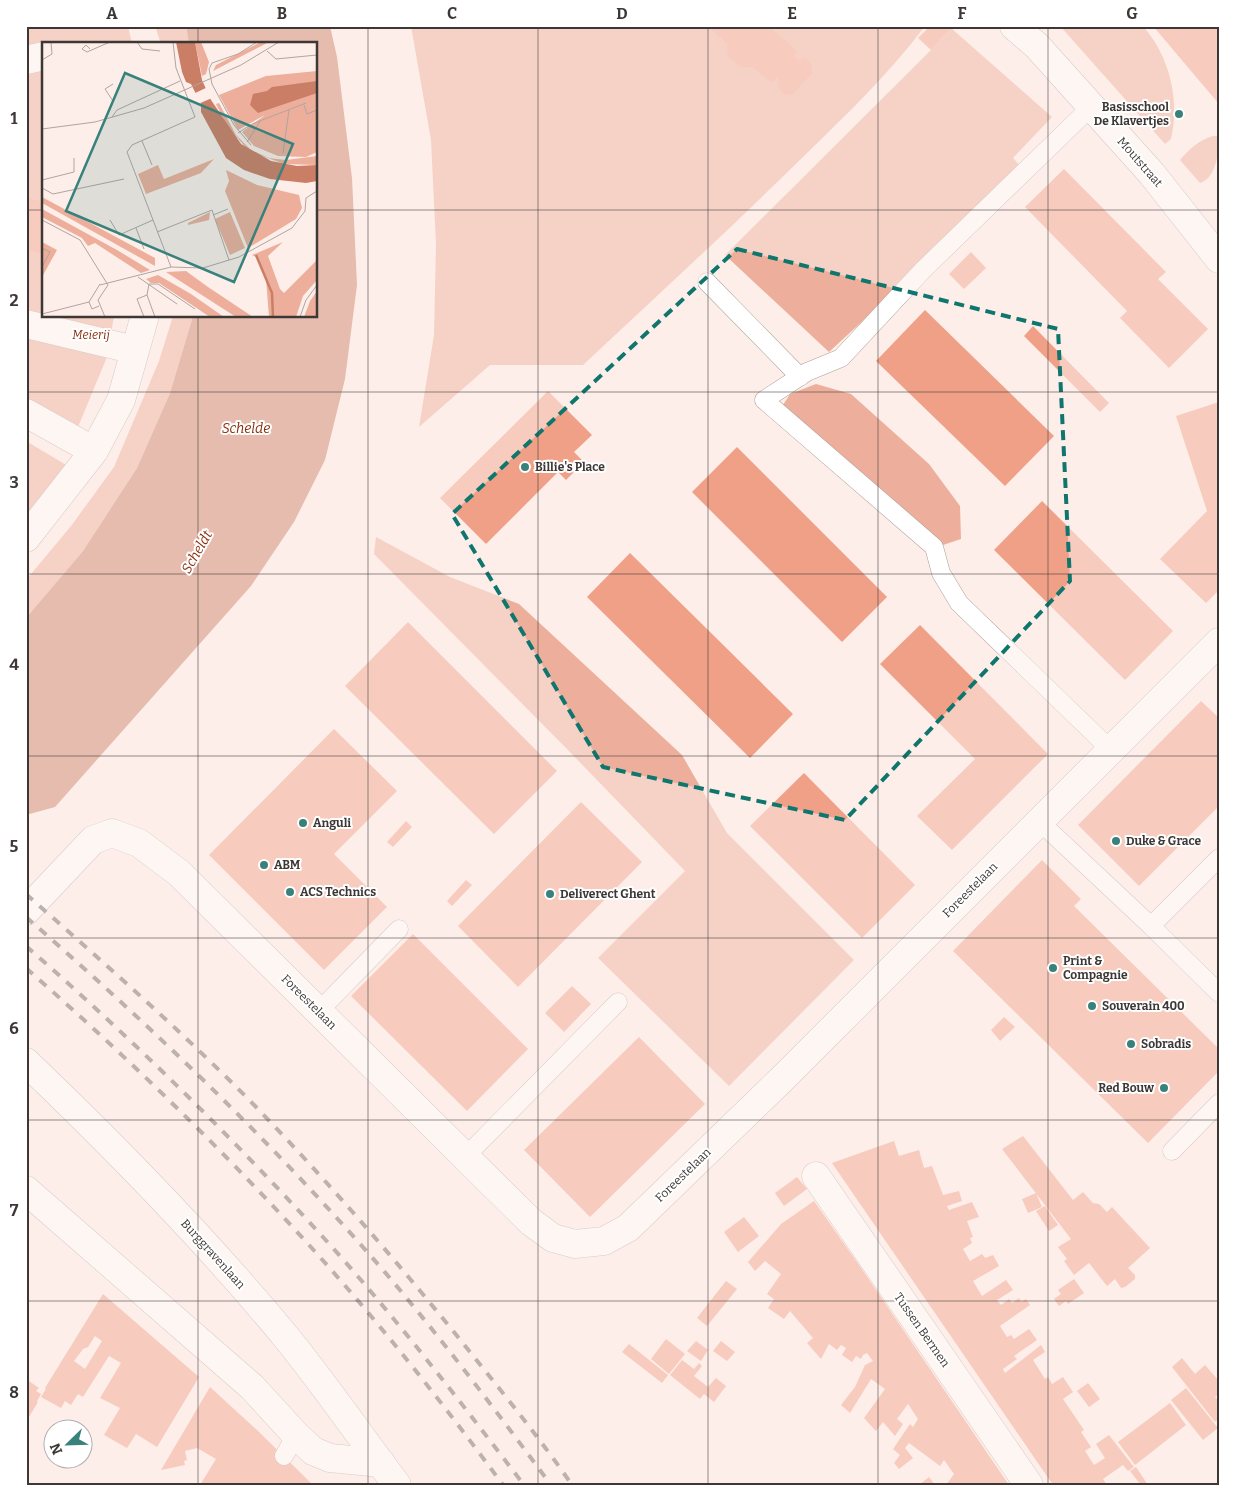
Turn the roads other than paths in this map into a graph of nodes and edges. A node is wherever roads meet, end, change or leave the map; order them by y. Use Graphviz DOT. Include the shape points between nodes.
graph roads {
  1 [pos="1014,26"];
  2 [pos="42,56"];
  3 [pos="26,60"];
  4 [pos="1092,106"];
  5 [pos="1219,259"];
  6 [pos="707,282"];
  7 [pos="144,319"];
  8 [pos="26,324"];
  9 [pos="135,350"];
  10 [pos="800,377"];
  11 [pos="26,413"];
  12 [pos="94,451"];
  13 [pos="26,538"];
  14 [pos="1219,642"];
  15 [pos="1111,750"];
  16 [pos="1038,821"];
  17 [pos="1219,858"];
  18 [pos="26,912"];
  19 [pos="1151,926"];
  20 [pos="399,929"];
  21 [pos="1219,993"];
  22 [pos="618,1002"];
  23 [pos="318,1012"];
  24 [pos="26,1062"];
  25 [pos="1219,1103"];
  26 [pos="1172,1151"];
  27 [pos="465,1157"];
  28 [pos="816,1176"];
  29 [pos="26,1190"];
  30 [pos="381,1463"];
  31 [pos="398,1485"];
  32 [pos="1029,1485"];
  1 -- 4 [label="street, Moutstraat" via="1037,46"];
  2 -- 3 [label="street"];
  4 -- 5 [label="street, Moutstraat"];
  4 -- 10 [label="lane" via="923,270 841,358"];
  6 -- 10 [label="lane"];
  7 -- 9 [label="street"];
  8 -- 9 [label="street"];
  9 -- 12 [label="street" via="121,400"];
  10 -- 15 [label="lane" via="764,400 934,547 941,573 960,603"];
  11 -- 12 [label="street"];
  12 -- 13 [label="street"];
  14 -- 15 [label="street, Foreestelaan"];
  15 -- 16 [label="street, Foreestelaan"];
  16 -- 19 [label="lane"];
  16 -- 27 [label="street, Foreestelaan" via="783,1078 628,1228 604,1241 575,1244 553,1238 531,1222"];
  17 -- 19 [label="lane"];
  18 -- 23 [label="street, Foreestelaan" via="93,840 112,833 139,843 179,873"];
  19 -- 21 [label="lane"];
  20 -- 23 [label="lane"];
  22 -- 27 [label="lane"];
  23 -- 27 [label="street, Foreestelaan"];
  24 -- 30 [label="street, Burggravenlaan" via="208,1247 286,1338"];
  25 -- 26 [label="lane"];
  28 -- 32 [label="street, Tussen Bermen"];
  29 -- 30 [label="street" via="252,1387 290,1446 323,1456"];
  30 -- 31 [label="street, Burggravenlaan"];
}
